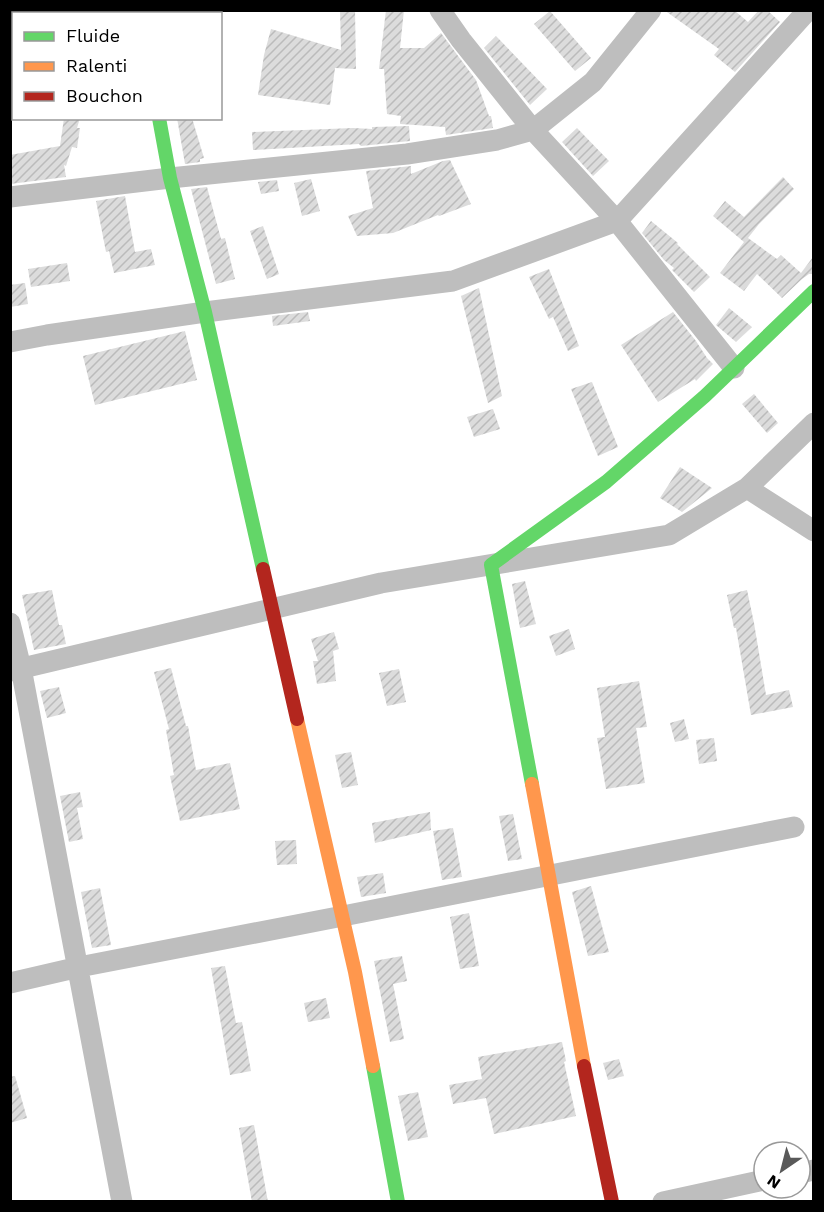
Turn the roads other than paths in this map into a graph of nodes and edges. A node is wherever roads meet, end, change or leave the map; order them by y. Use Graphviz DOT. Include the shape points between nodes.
graph roads {
  1 [pos="440,10"];
  2 [pos="651,10"];
  3 [pos="806,17"];
  4 [pos="159,120"];
  5 [pos="533,130"];
  6 [pos="170,178"];
  7 [pos="10,197"];
  8 [pos="617,221"];
  9 [pos="813,291"];
  10 [pos="205,312"];
  11 [pos="10,342"];
  12 [pos="734,368"];
  13 [pos="813,423"];
  14 [pos="747,488"];
  15 [pos="813,531"];
  16 [pos="491,565"];
  17 [pos="273,608"];
  18 [pos="10,623"];
  19 [pos="16,670"];
  20 [pos="794,827"];
  21 [pos="548,876"];
  22 [pos="343,916"];
  23 [pos="79,967"];
  24 [pos="10,983"];
  25 [pos="752,1183"];
  26 [pos="122,1202"];
  27 [pos="398,1202"];
  28 [pos="612,1202"];
  29 [pos="663,1202"];
  1 -- 5 [label="street"];
  2 -- 5 [label="street" via="593,82"];
  3 -- 8 [label="street"];
  4 -- 6 [label="street"];
  5 -- 6 [label="street" via="497,140 407,154"];
  5 -- 8 [label="street"];
  6 -- 7 [label="street"];
  6 -- 10 [label="street"];
  8 -- 10 [label="street" via="453,281"];
  8 -- 12 [label="street"];
  9 -- 12 [label="street"];
  10 -- 11 [label="street"];
  10 -- 17 [label="street"];
  12 -- 16 [label="street" via="606,482"];
  13 -- 14 [label="street"];
  14 -- 15 [label="street"];
  14 -- 16 [label="street" via="669,535"];
  16 -- 17 [label="street" via="381,583"];
  16 -- 21 [label="street"];
  17 -- 19 [label="street"];
  17 -- 22 [label="street"];
  18 -- 19 [label="street"];
  19 -- 23 [label="street"];
  20 -- 21 [label="street"];
  21 -- 22 [label="street"];
  21 -- 28 [label="street"];
  22 -- 23 [label="street"];
  22 -- 27 [label="street"];
  23 -- 24 [label="street"];
  23 -- 26 [label="street"];
  25 -- 29 [label="street"];
}
